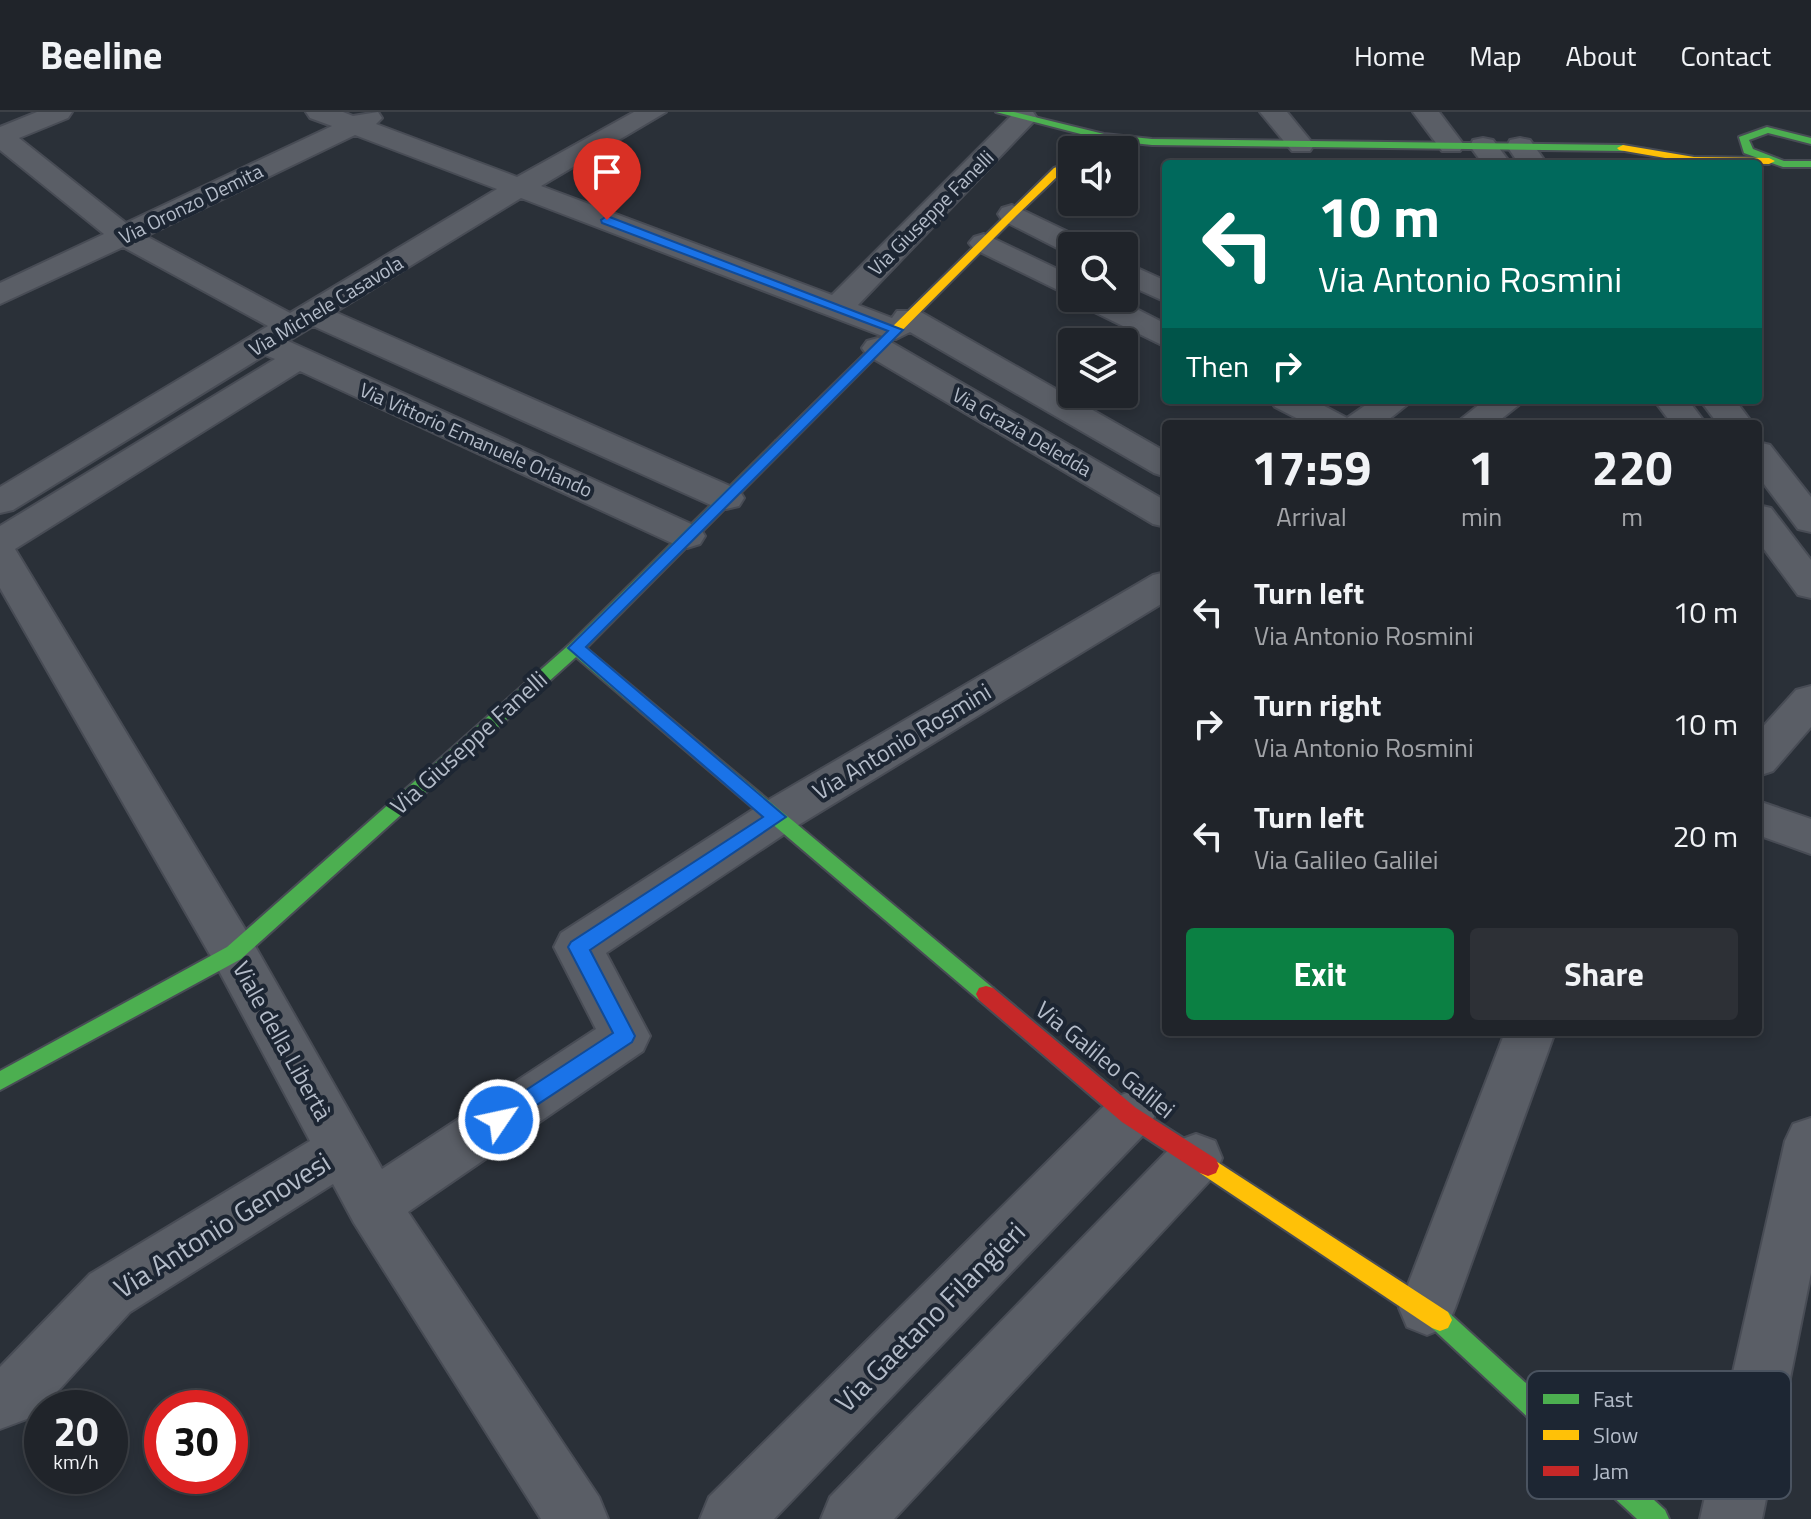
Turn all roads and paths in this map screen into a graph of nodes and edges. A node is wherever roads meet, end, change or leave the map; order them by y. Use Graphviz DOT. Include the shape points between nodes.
graph roads {
  1 [pos="59,112"];
  2 [pos="319,112"];
  3 [pos="382,112"];
  4 [pos="653,112"];
  5 [pos="1273,112"];
  6 [pos="1426,112"];
  7 [pos="1013,115"];
  8 [pos="354,126"];
  9 [pos="1063,128"];
  10 [pos="1064,136"];
  11 [pos="1,137"];
  12 [pos="1674,137"];
  13 [pos="1811,141"];
  14 [pos="1152,142"];
  15 [pos="1301,145"];
  16 [pos="1451,145"];
  17 [pos="1138,146"];
  18 [pos="1623,148"];
  19 [pos="1490,155"];
  20 [pos="1526,155"];
  21 [pos="1694,160"];
  22 [pos="1762,161"];
  23 [pos="1769,161"];
  24 [pos="1811,164"];
  25 [pos="1058,174"];
  26 [pos="520,187"];
  27 [pos="1012,214"];
  28 [pos="125,237"];
  29 [pos="1058,237"];
  30 [pos="984,243"];
  31 [pos="1138,278"];
  32 [pos="1058,281"];
  33 [pos="1162,291"];
  34 [pos="0,295"];
  35 [pos="838,307"];
  36 [pos="1118,312"];
  37 [pos="894,332"];
  38 [pos="292,335"];
  39 [pos="1162,335"];
  40 [pos="1295,404"];
  41 [pos="1502,404"];
  42 [pos="1720,404"];
  43 [pos="1326,420"];
  44 [pos="1478,420"];
  45 [pos="1733,420"];
  46 [pos="1762,457"];
  47 [pos="1162,464"];
  48 [pos="726,498"];
  49 [pos="0,502"];
  50 [pos="1162,513"];
  51 [pos="1762,521"];
  52 [pos="1811,521"];
  53 [pos="687,536"];
  54 [pos="0,542"];
  55 [pos="0,555"];
  56 [pos="1162,586"];
  57 [pos="1811,586"];
  58 [pos="576,648"];
  59 [pos="1811,700"];
  60 [pos="1762,755"];
  61 [pos="776,817"];
  62 [pos="1762,819"];
  63 [pos="1811,837"];
  64 [pos="234,953"];
  65 [pos="1529,1036"];
  66 [pos="0,1081"];
  67 [pos="1129,1115"];
  68 [pos="1811,1141"];
  69 [pos="342,1150"];
  70 [pos="1196,1158"];
  71 [pos="373,1205"];
  72 [pos="1427,1308"];
  73 [pos="1762,1371"];
  74 [pos="0,1400"];
  75 [pos="1527,1400"];
  76 [pos="1634,1499"];
  77 [pos="1735,1499"];
  78 [pos="568,1516"];
  79 [pos="731,1519"];
  80 [pos="852,1519"];
  81 [pos="1656,1519"];
  82 [pos="1731,1519"];
  1 -- 11 [label="street"];
  2 -- 8 [label="street"];
  3 -- 8 [label="street, Via Oronzo Demita"];
  4 -- 26 [label="street, Via Michele Casavola"];
  5 -- 15 [label="street"];
  6 -- 16 [label="street"];
  7 -- 9 [label="street"];
  7 -- 35 [label="street, Via Giuseppe Fanelli"];
  8 -- 26 [label="street"];
  8 -- 28 [label="street, Via Oronzo Demita"];
  9 -- 10 [label="street"];
  9 -- 14 [label="street"];
  11 -- 28 [label="street, Via Vittorio Emanuele Orlando"];
  12 -- 18 [label="street"];
  13 -- 23 [label="street" via="1790,133 1744,133 1748,151"];
  14 -- 15 [label="street"];
  14 -- 17 [label="street"];
  15 -- 16 [label="street"];
  16 -- 19 [label="street"];
  18 -- 20 [label="street"];
  18 -- 21 [label="street"];
  19 -- 20 [label="street"];
  22 -- 23 [label="street"];
  23 -- 24 [label="street"];
  25 -- 27 [label="street, Via Giuseppe Fanelli"];
  26 -- 35 [label="street"];
  26 -- 38 [label="street, Via Michele Casavola"];
  27 -- 29 [label="street"];
  27 -- 30 [label="street, Via Giuseppe Fanelli"];
  28 -- 34 [label="street, Via Oronzo Demita"];
  28 -- 38 [label="street, Via Vittorio Emanuele Orlando"];
  30 -- 32 [label="street"];
  30 -- 37 [label="street, Via Giuseppe Fanelli"];
  31 -- 33 [label="street"];
  35 -- 37 [label="street"];
  36 -- 39 [label="street"];
  37 -- 47 [label="street, Via Grazia Deledda"];
  37 -- 48 [label="street, Via Giuseppe Fanelli"];
  37 -- 50 [label="street, Via Grazia Deledda"];
  38 -- 48 [label="street, Via Vittorio Emanuele Orlando"];
  38 -- 49 [label="street, Via Michele Casavola"];
  38 -- 53 [label="street, Via Vittorio Emanuele Orlando"];
  38 -- 54 [label="street, Via Michele Casavola"];
  40 -- 43 [label="street"];
  41 -- 44 [label="street"];
  42 -- 45 [label="street"];
  46 -- 52 [label="street"];
  48 -- 53 [label="street, Via Giuseppe Fanelli"];
  51 -- 57 [label="street"];
  53 -- 58 [label="street, Via Giuseppe Fanelli"];
  55 -- 64 [label="street, Viale della Libertà"];
  56 -- 61 [label="street, Via Antonio Rosmini"];
  58 -- 61 [label="street, Via Galileo Galilei"];
  58 -- 64 [label="street, Via Giuseppe Fanelli"];
  59 -- 60 [label="street"];
  61 -- 67 [label="street, Via Galileo Galilei"];
  61 -- 71 [label="street, Via Antonio Rosmini" via="578,947 625,1036"];
  62 -- 63 [label="street"];
  64 -- 66 [label="street, Via Giuseppe Fanelli"];
  64 -- 69 [label="street, Viale della Libertà"];
  65 -- 72 [label="street"];
  67 -- 70 [label="street, Via Galileo Galilei"];
  67 -- 79 [label="street, Via Gaetano Filangieri"];
  68 -- 73 [label="street"];
  69 -- 71 [label="street, Viale della Libertà"];
  69 -- 74 [label="street, Via Antonio Genovesi" via="110,1293 14,1395"];
  70 -- 72 [label="street, Via Galileo Galilei"];
  70 -- 80 [label="street"];
  71 -- 78 [label="street, Viale della Libertà"];
  72 -- 75 [label="street, Via Galileo Galilei"];
  76 -- 81 [label="street, Via Galileo Galilei"];
  77 -- 82 [label="street"];
}
